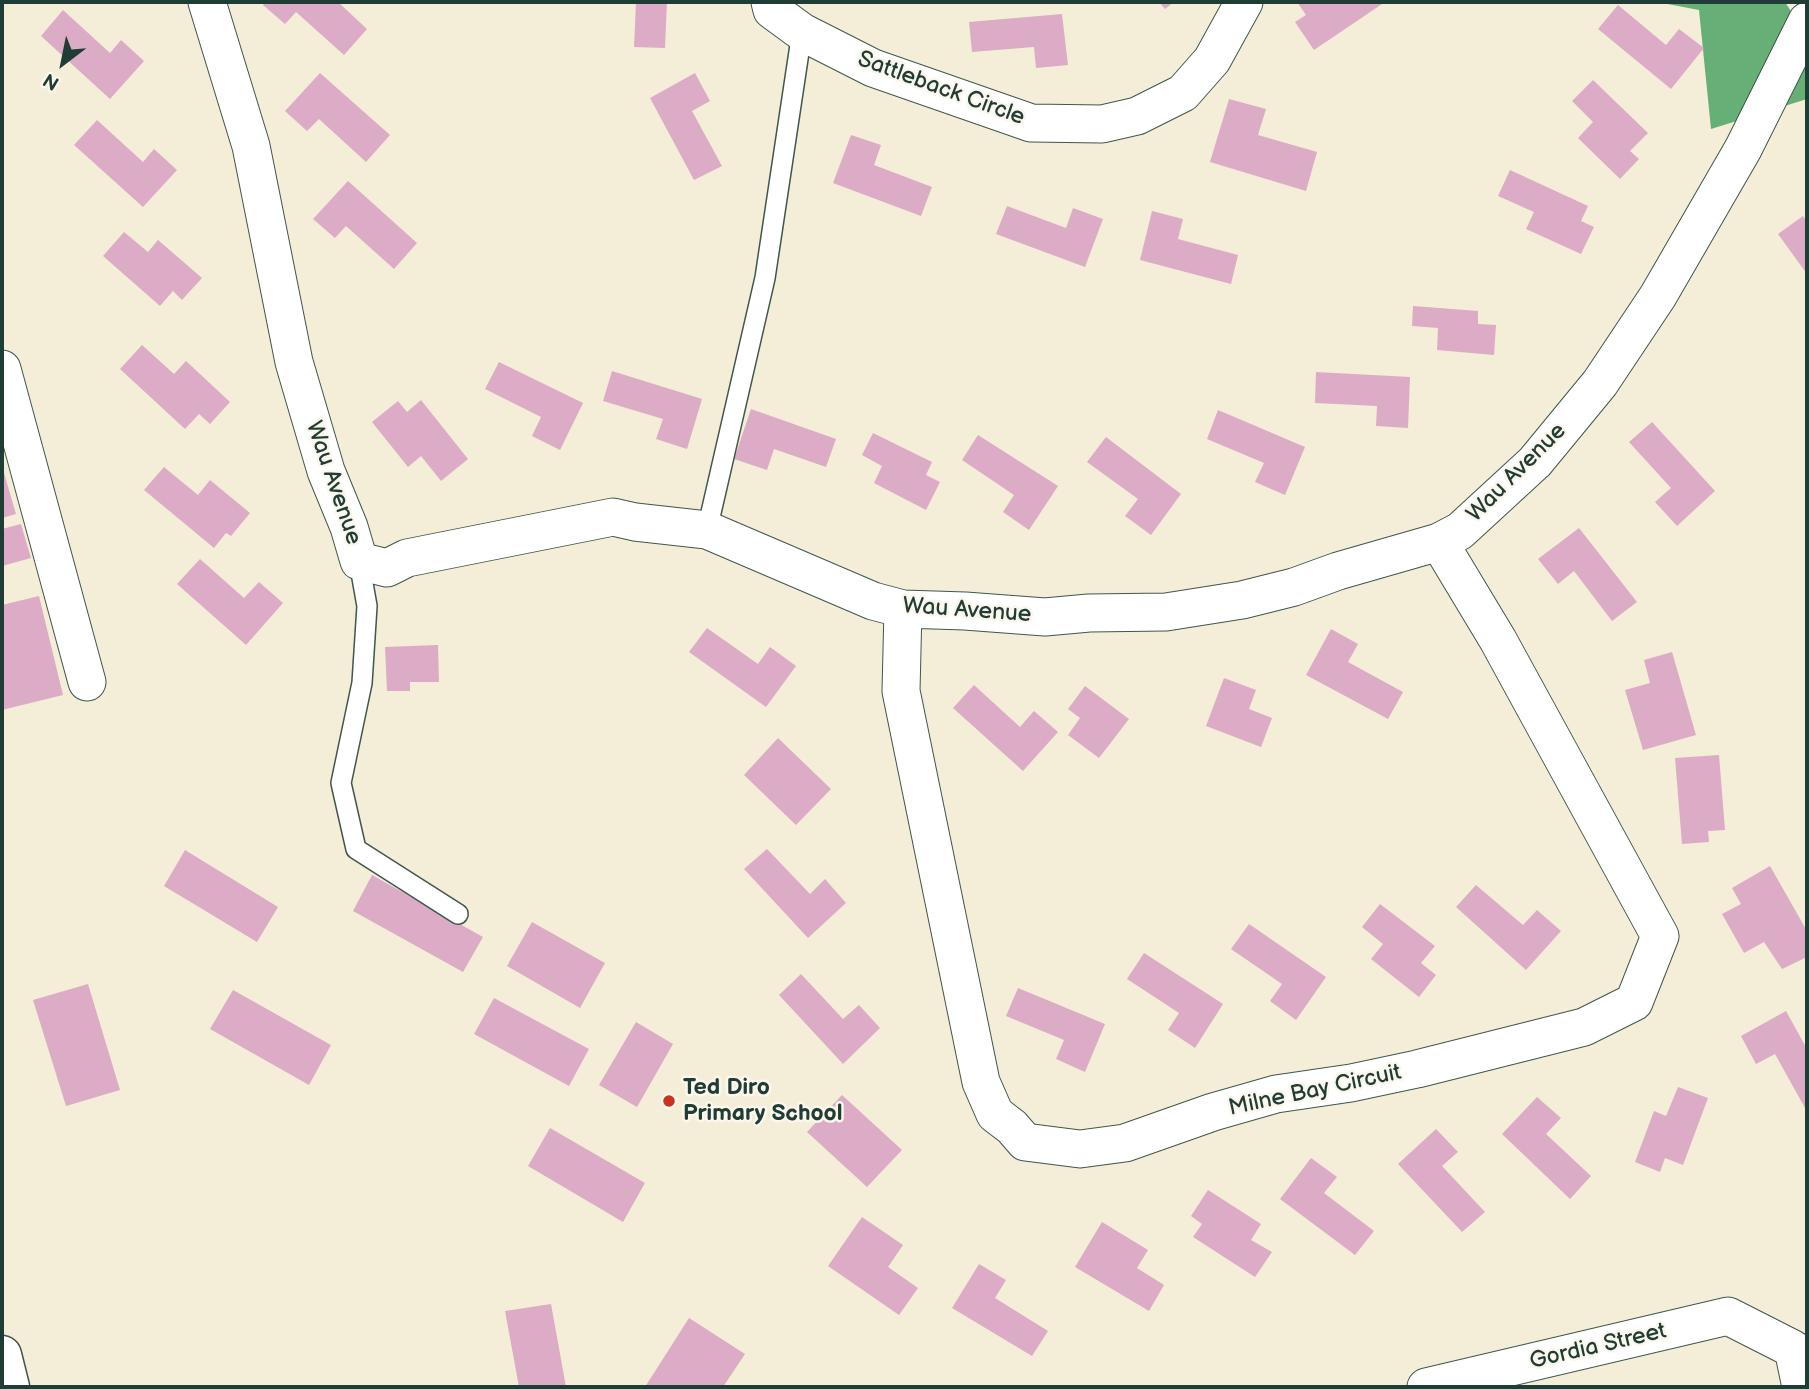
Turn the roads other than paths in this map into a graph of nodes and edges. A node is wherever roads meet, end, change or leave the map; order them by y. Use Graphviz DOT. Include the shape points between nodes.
graph roads {
  1 [pos="207,2"];
  2 [pos="770,2"];
  3 [pos="1244,2"];
  4 [pos="1807,21"];
  5 [pos="802,32"];
  6 [pos="2,369"];
  7 [pos="707,530"];
  8 [pos="1439,542"];
  9 [pos="359,561"];
  10 [pos="904,610"];
  11 [pos="87,682"];
  12 [pos="458,914"];
  13 [pos="2,1355"];
  14 [pos="10,1387"];
  15 [pos="1426,1387"];
  16 [pos="1801,1387"];
  1 -- 9 [label="street, Wau Avenue" via="251,146 294,362"];
  2 -- 5 [label="street, Sattleback Circle" via="772,10"];
  3 -- 5 [label="street, Sattleback Circle" via="1212,60 1183,93 1137,116 1102,124 1031,122 873,68"];
  4 -- 8 [label="street, Wau Avenue" via="1743,149 1658,296 1600,383 1535,462 1460,531"];
  5 -- 7 [label="lane" via="765,278"];
  6 -- 11 [label="street"];
  7 -- 9 [label="street, Wau Avenue" via="613,517 407,558 387,568"];
  7 -- 10 [label="street, Wau Avenue"];
  8 -- 10 [label="street, Wau Avenue" via="1242,600 1166,612 1045,617"];
  8 -- 10 [label="street, Milne Bay Circuit" via="1498,640 1660,936 1634,1002 1584,1027 1417,1069 1276,1094 1125,1143 1080,1149 1025,1142 995,1114 981,1082 901,691"];
  9 -- 12 [label="lane" via="367,606 362,682 341,783 356,849"];
  13 -- 14 [label="main road"];
  15 -- 16 [label="street, Gordia Street" via="1728,1316 1793,1349"];
}
